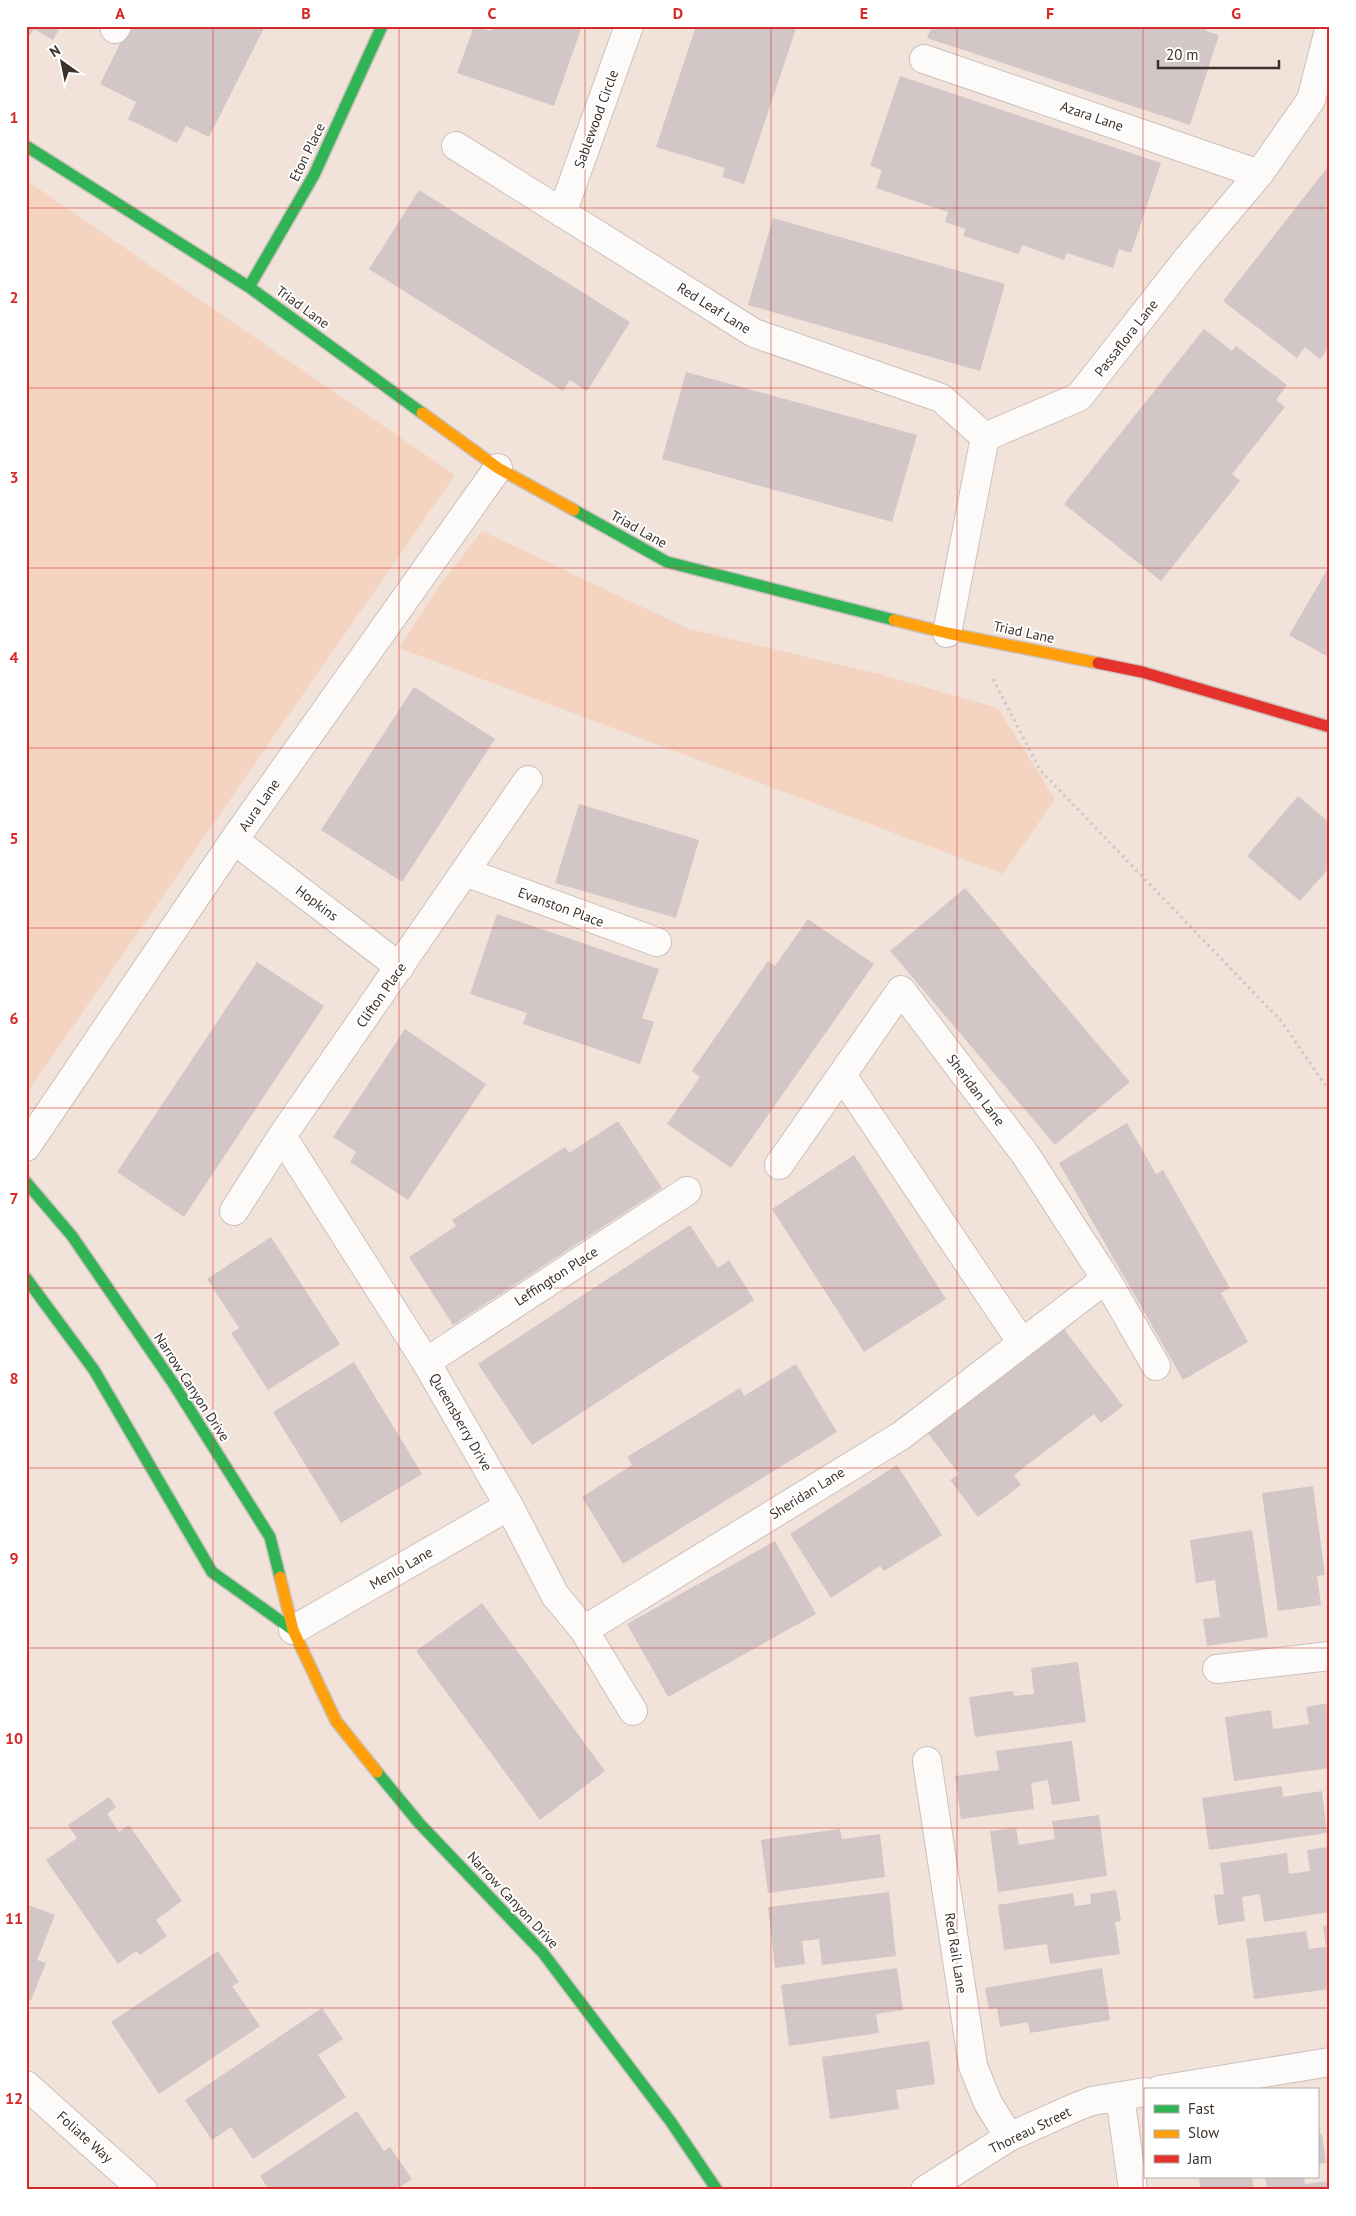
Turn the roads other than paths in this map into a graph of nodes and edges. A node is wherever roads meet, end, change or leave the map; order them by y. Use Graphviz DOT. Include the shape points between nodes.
graph roads {
  1 [pos="382,26"];
  2 [pos="630,26"];
  3 [pos="1330,26"];
  4 [pos="924,59"];
  5 [pos="26,146"];
  6 [pos="456,146"];
  7 [pos="1259,174"];
  8 [pos="562,213"];
  9 [pos="248,287"];
  10 [pos="985,437"];
  11 [pos="498,468"];
  12 [pos="959,635"];
  13 [pos="1330,726"];
  14 [pos="528,780"];
  15 [pos="234,840"];
  16 [pos="465,872"];
  17 [pos="657,942"];
  18 [pos="400,967"];
  19 [pos="842,1075"];
  20 [pos="282,1136"];
  21 [pos="26,1147"];
  22 [pos="779,1165"];
  23 [pos="26,1182"];
  24 [pos="686,1191"];
  25 [pos="234,1211"];
  26 [pos="26,1278"];
  27 [pos="1106,1279"];
  28 [pos="1022,1344"];
  29 [pos="426,1362"];
  30 [pos="1156,1366"];
  31 [pos="509,1506"];
  32 [pos="293,1630"];
  33 [pos="584,1630"];
  34 [pos="1330,1656"];
  35 [pos="1217,1669"];
  36 [pos="633,1711"];
  37 [pos="927,1761"];
  38 [pos="1330,2062"];
  39 [pos="26,2085"];
  40 [pos="1171,2088"];
  41 [pos="1132,2094"];
  42 [pos="1009,2137"];
  43 [pos="143,2190"];
  44 [pos="717,2190"];
  45 [pos="924,2190"];
  46 [pos="1133,2190"];
  1 -- 9 [label="street, Eton Place" via="314,175"];
  2 -- 8 [label="street, Sablewood Circle"];
  3 -- 7 [label="street, Passaflora Lane" via="1311,100"];
  4 -- 7 [label="street, Azara Lane"];
  5 -- 9 [label="street, Triad Lane"];
  6 -- 8 [label="street, Red Leaf Lane"];
  7 -- 10 [label="street, Passaflora Lane" via="1079,397"];
  8 -- 10 [label="street, Red Leaf Lane" via="754,333 941,398"];
  9 -- 11 [label="street, Triad Lane"];
  10 -- 12 [label="street"];
  11 -- 12 [label="street, Triad Lane" via="667,562"];
  11 -- 15 [label="street, Aura Lane"];
  12 -- 13 [label="street, Triad Lane" via="1142,672"];
  14 -- 16 [label="street, Clifton Place"];
  15 -- 18 [label="street, Hopkins"];
  15 -- 21 [label="street, Aura Lane"];
  16 -- 17 [label="street, Evanston Place"];
  16 -- 18 [label="street, Clifton Place"];
  18 -- 20 [label="street, Clifton Place"];
  19 -- 22 [label="street, Sheridan Lane"];
  19 -- 27 [label="street, Sheridan Lane" via="901,990 1025,1154"];
  19 -- 28 [label="street"];
  20 -- 25 [label="street, Clifton Place"];
  20 -- 29 [label="street, Queensberry Drive"];
  23 -- 32 [label="street, Narrow Canyon Drive" via="72,1236 173,1383 270,1537"];
  24 -- 29 [label="street, Leffington Place"];
  26 -- 32 [label="street, Narrow Canyon Drive" via="94,1370 212,1572"];
  27 -- 28 [label="street, Sheridan Lane"];
  27 -- 30 [label="street, Sheridan Lane"];
  28 -- 33 [label="street, Sheridan Lane" via="902,1435"];
  29 -- 31 [label="street, Queensberry Drive"];
  31 -- 32 [label="street, Menlo Lane"];
  31 -- 33 [label="street, Queensberry Drive" via="555,1595"];
  32 -- 44 [label="street, Narrow Canyon Drive" via="336,1721 419,1823 544,1953 671,2122"];
  33 -- 36 [label="street, Queensberry Drive"];
  34 -- 35 [label="street"];
  37 -- 42 [label="street, Red Rail Lane" via="973,2066 988,2103"];
  38 -- 40 [label="street"];
  39 -- 43 [label="street, Foliate Way"];
  41 -- 42 [label="street, Thoreau Street" via="1092,2101"];
  41 -- 46 [label="street"];
  42 -- 45 [label="street, Thoreau Street"];
}
